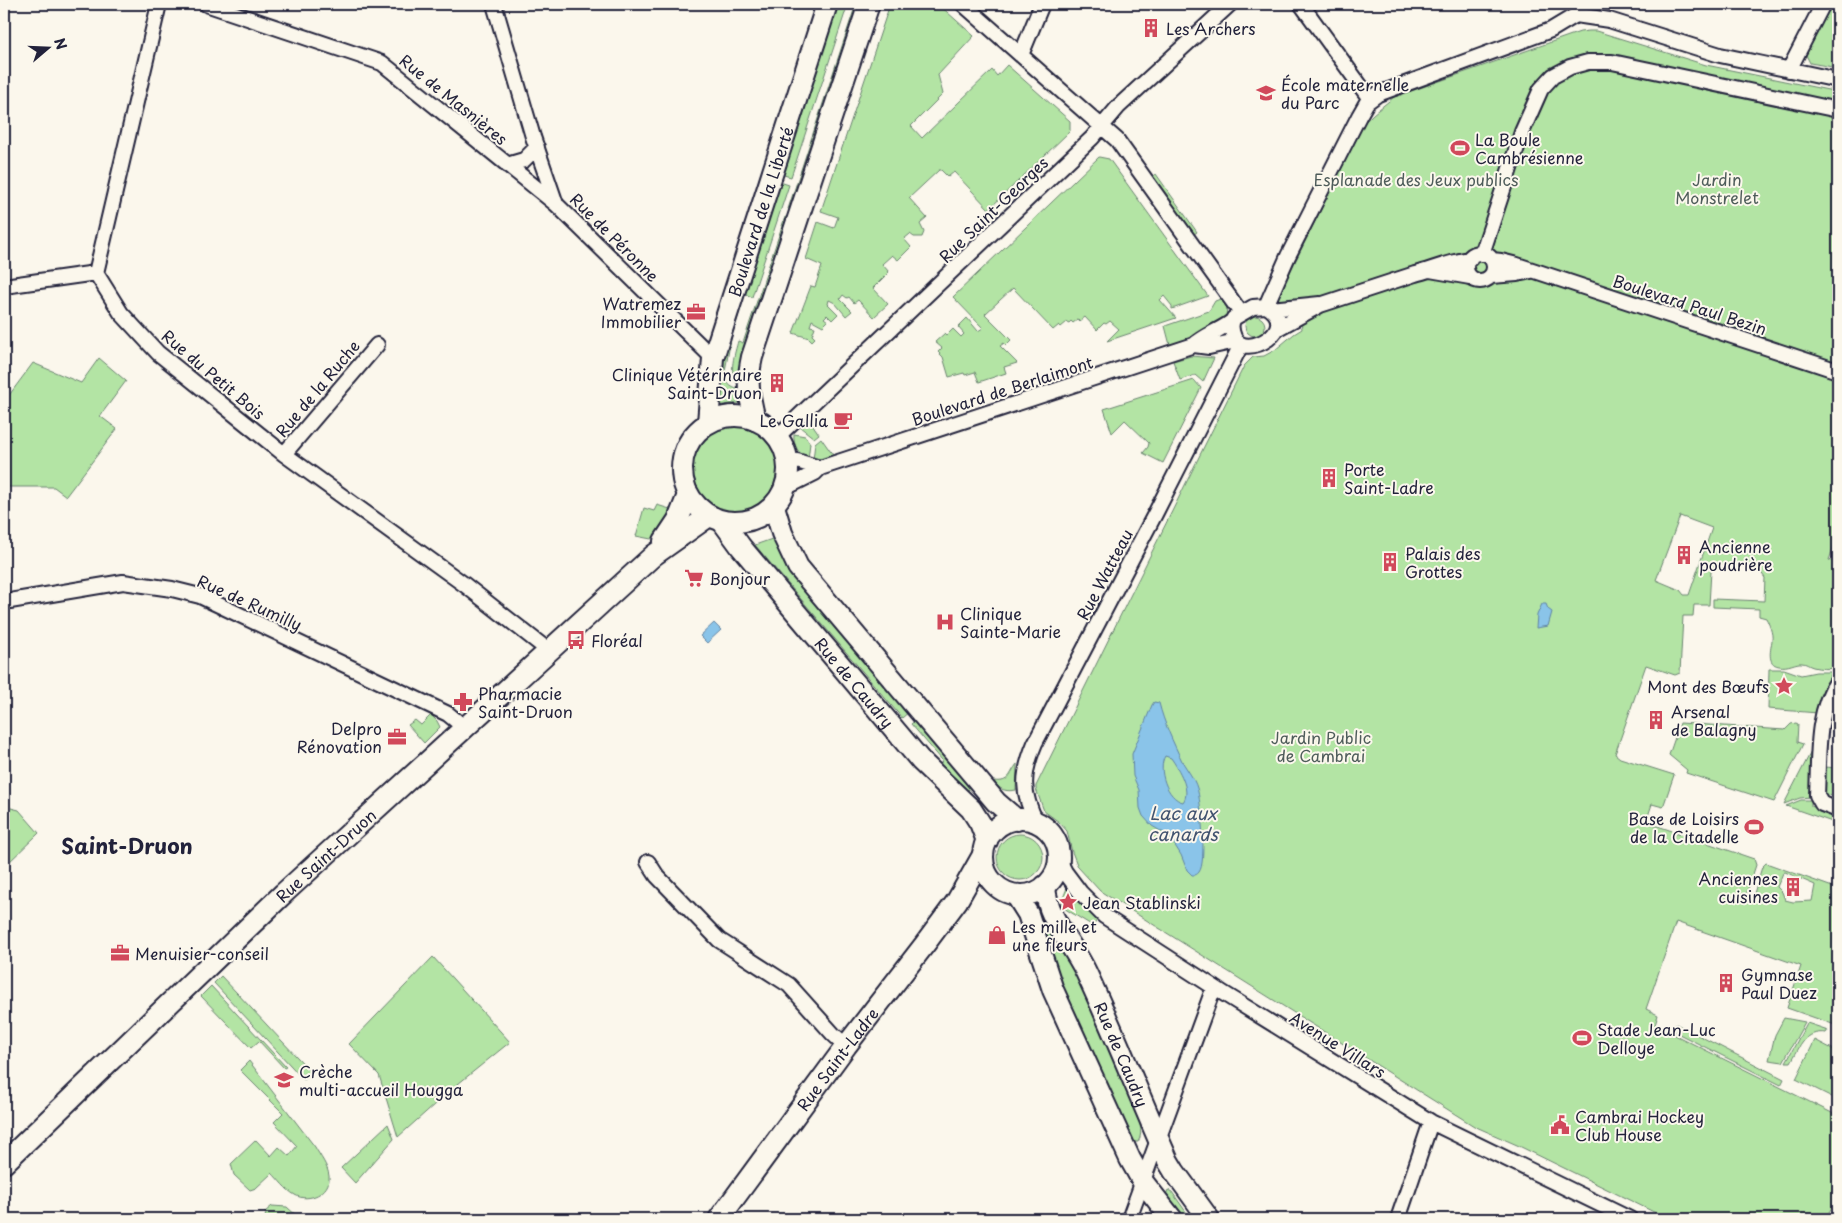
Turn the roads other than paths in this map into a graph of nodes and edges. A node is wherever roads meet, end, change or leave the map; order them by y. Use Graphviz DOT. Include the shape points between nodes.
graph roads {
  1 [pos="159,4"];
  2 [pos="206,4"];
  3 [pos="494,4"];
  4 [pos="827,4"];
  5 [pos="869,4"];
  6 [pos="963,4"];
  7 [pos="1042,4"];
  8 [pos="1230,4"];
  9 [pos="1301,4"];
  10 [pos="1823,4"];
  11 [pos="1579,9"];
  12 [pos="1021,56"];
  13 [pos="1789,70"];
  14 [pos="1838,80"];
  15 [pos="1370,99"];
  16 [pos="1838,110"];
  17 [pos="1102,126"];
  18 [pos="537,147"];
  19 [pos="507,165"];
  20 [pos="556,204"];
  21 [pos="1481,258"];
  22 [pos="1430,270"];
  23 [pos="1530,271"];
  24 [pos="96,273"];
  25 [pos="1491,276"];
  26 [pos="1470,277"];
  27 [pos="4,286"];
  28 [pos="1320,305"];
  29 [pos="1268,307"];
  30 [pos="1236,318"];
  31 [pos="1278,328"];
  32 [pos="1239,343"];
  33 [pos="377,345"];
  34 [pos="1194,345"];
  35 [pos="713,358"];
  36 [pos="1838,372"];
  37 [pos="755,420"];
  38 [pos="708,423"];
  39 [pos="777,437"];
  40 [pos="284,454"];
  41 [pos="787,461"];
  42 [pos="820,468"];
  43 [pos="785,488"];
  44 [pos="688,495"];
  45 [pos="774,506"];
  46 [pos="715,519"];
  47 [pos="654,555"];
  48 [pos="4,602"];
  49 [pos="549,651"];
  50 [pos="1838,680"];
  51 [pos="465,728"];
  52 [pos="1838,810"];
  53 [pos="1017,820"];
  54 [pos="1037,823"];
  55 [pos="985,848"];
  56 [pos="1058,858"];
  57 [pos="648,862"];
  58 [pos="1045,886"];
  59 [pos="1008,892"];
  60 [pos="957,901"];
  61 [pos="1214,988"];
  62 [pos="846,1046"];
  63 [pos="1431,1122"];
  64 [pos="1158,1139"];
  65 [pos="4,1163"];
  66 [pos="1143,1182"];
  67 [pos="719,1219"];
  68 [pos="1129,1219"];
  69 [pos="1172,1219"];
  70 [pos="1209,1219"];
  71 [pos="1398,1219"];
  72 [pos="1630,1219"];
  1 -- 24 [label="street"];
  2 -- 19 [label="street, Rue de Masnières" via="382,63"];
  3 -- 18 [label="street, Rue de Péronne"];
  4 -- 35 [label="main road, Boulevard de la Liberté"];
  5 -- 37 [label="main road" via="752,357 748,387"];
  6 -- 12 [label="street"];
  7 -- 12 [label="street"];
  8 -- 17 [label="street, Rue Saint-Georges" via="1119,106"];
  9 -- 15 [label="street"];
  10 -- 13 [label="street"];
  11 -- 13 [label="street" via="1720,55"];
  11 -- 15 [label="street" via="1560,25 1538,35 1399,85"];
  12 -- 17 [label="street"];
  13 -- 14 [label="street"];
  15 -- 29 [label="street" via="1358,116 1288,256"];
  16 -- 21 [label="street" via="1612,62 1588,62 1570,67 1547,81 1535,103"];
  17 -- 30 [label="street" via="1121,145"];
  17 -- 39 [label="street, Rue Saint-Georges"];
  18 -- 19 [label="street" via="524,160"];
  18 -- 20 [label="street, Rue de Péronne"];
  19 -- 20 [label="street, Rue de Masnières"];
  20 -- 35 [label="street, Rue de Péronne"];
  21 -- 22 [label="street, Boulevard Paul Bezin"];
  21 -- 23 [label="street, Boulevard Paul Bezin"];
  21 -- 25 [label="street" via="1494,270"];
  21 -- 26 [label="street" via="1467,268"];
  22 -- 26 [label="street, Boulevard Paul Bezin"];
  22 -- 28 [label="street, Boulevard Paul Bezin"];
  23 -- 25 [label="street, Boulevard Paul Bezin"];
  23 -- 36 [label="street, Boulevard Paul Bezin"];
  24 -- 27 [label="street"];
  24 -- 40 [label="street, Rue du Petit Bois" via="121,313 158,353"];
  25 -- 26 [label="street" via="1480,281"];
  28 -- 29 [label="street, Boulevard Paul Bezin"];
  28 -- 31 [label="street, Boulevard Paul Bezin"];
  29 -- 30 [label="street" via="1254,307"];
  29 -- 31 [label="street" via="1277,320"];
  30 -- 32 [label="street" via="1232,334"];
  30 -- 34 [label="street, Boulevard de Berlaimont"];
  31 -- 32 [label="street" via="1264,341 1251,345"];
  32 -- 34 [label="street, Boulevard de Berlaimont" via="1209,347"];
  32 -- 54 [label="street, Rue Watteau" via="1155,514 1034,743 1024,787 1028,806"];
  33 -- 40 [label="street, Rue de la Ruche"];
  34 -- 42 [label="street, Boulevard de Berlaimont"];
  35 -- 38 [label="main road, Boulevard de la Liberté"];
  37 -- 38 [label="main road" via="731,416"];
  37 -- 39 [label="main road"];
  38 -- 44 [label="main road" via="694,434 683,456 681,472"];
  39 -- 41 [label="main road"];
  40 -- 49 [label="street, Rue du Petit Bois" via="464,584"];
  41 -- 42 [label="street"];
  41 -- 43 [label="main road"];
  42 -- 43 [label="street, Boulevard de Berlaimont"];
  43 -- 45 [label="main road"];
  44 -- 46 [label="main road" via="697,508"];
  44 -- 47 [label="main road, Rue Saint-Druon" via="678,520"];
  45 -- 46 [label="main road" via="752,520 736,523"];
  45 -- 53 [label="main road, Rue de Caudry" via="798,567 996,802"];
  46 -- 47 [label="main road, Rue Saint-Druon"];
  46 -- 55 [label="main road, Rue de Caudry" via="922,761 971,809 980,823"];
  47 -- 49 [label="main road, Rue Saint-Druon"];
  48 -- 51 [label="street, Rue de Rumilly" via="123,582 200,596 448,714"];
  49 -- 51 [label="main road, Rue Saint-Druon"];
  50 -- 52 [label="street" via="1822,716 1817,795 1822,804"];
  51 -- 65 [label="main road, Rue Saint-Druon" via="277,900"];
  53 -- 54 [label="main road"];
  53 -- 55 [label="main road" via="999,826"];
  54 -- 56 [label="main road" via="1053,837"];
  55 -- 59 [label="main road" via="987,874 992,882"];
  55 -- 60 [label="main road, Rue Saint-Ladre"];
  56 -- 58 [label="main road" via="1055,874"];
  56 -- 61 [label="street, Avenue Villars" via="1080,892 1104,916"];
  57 -- 62 [label="street" via="657,876 719,940 789,985"];
  58 -- 59 [label="main road" via="1032,893"];
  58 -- 64 [label="main road, Rue de Caudry" via="1051,913 1085,970"];
  59 -- 60 [label="main road, Rue Saint-Ladre" via="977,891"];
  59 -- 66 [label="main road" via="1028,914 1057,998"];
  60 -- 62 [label="main road, Rue Saint-Ladre"];
  61 -- 63 [label="street, Avenue Villars"];
  61 -- 64 [label="street"];
  62 -- 67 [label="main road, Rue Saint-Ladre"];
  63 -- 71 [label="street"];
  63 -- 72 [label="street, Avenue Villars"];
  64 -- 66 [label="street"];
  64 -- 70 [label="main road, Rue de Caudry" via="1174,1172"];
  66 -- 68 [label="street"];
  66 -- 69 [label="main road"];
}
